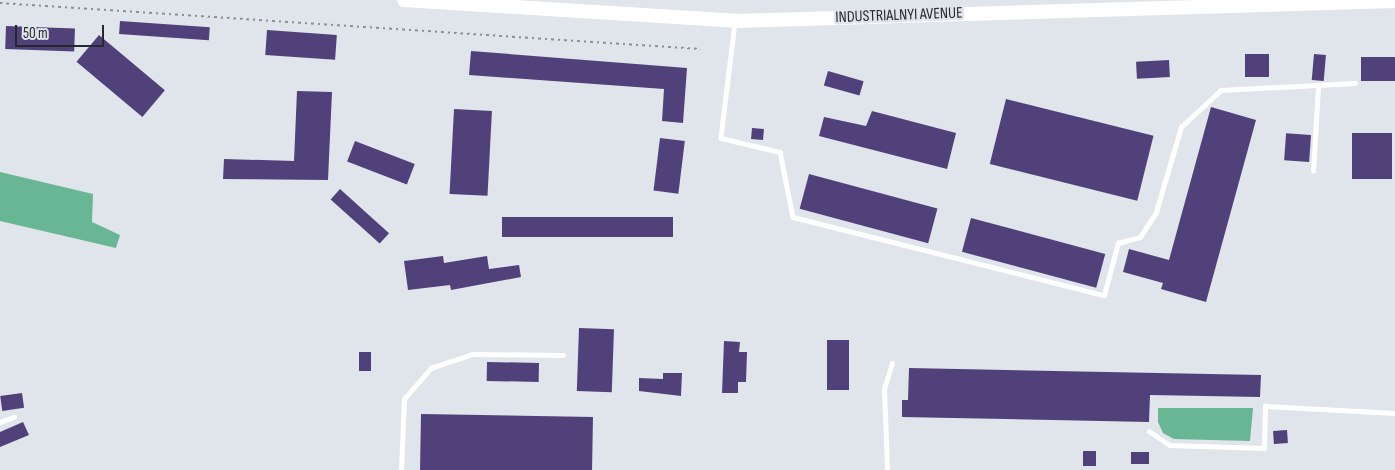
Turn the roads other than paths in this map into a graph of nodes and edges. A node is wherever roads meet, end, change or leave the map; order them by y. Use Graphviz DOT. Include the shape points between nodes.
graph roads {
  1 [pos="404,0"];
  2 [pos="1395,0"];
  3 [pos="735,21"];
  4 [pos="1355,84"];
  5 [pos="1318,86"];
  6 [pos="1313,171"];
  7 [pos="563,355"];
  8 [pos="892,363"];
  9 [pos="1395,413"];
  10 [pos="14,417"];
  11 [pos="0,422"];
  12 [pos="1150,431"];
  13 [pos="401,470"];
  14 [pos="887,470"];
  1 -- 3 [label="street, INDUSTRIALNYI AVENUE"];
  2 -- 3 [label="street, INDUSTRIALNYI AVENUE"];
  3 -- 5 [label="lane" via="720,138 780,152 793,216 1104,296 1118,243 1140,237 1156,212 1181,127 1221,90"];
  4 -- 5 [label="lane"];
  5 -- 6 [label="lane"];
  7 -- 13 [label="lane" via="473,354 431,368 404,399"];
  8 -- 14 [label="lane" via="884,389"];
  9 -- 12 [label="lane" via="1265,406 1264,448 1170,445"];
  10 -- 11 [label="lane"];
}
